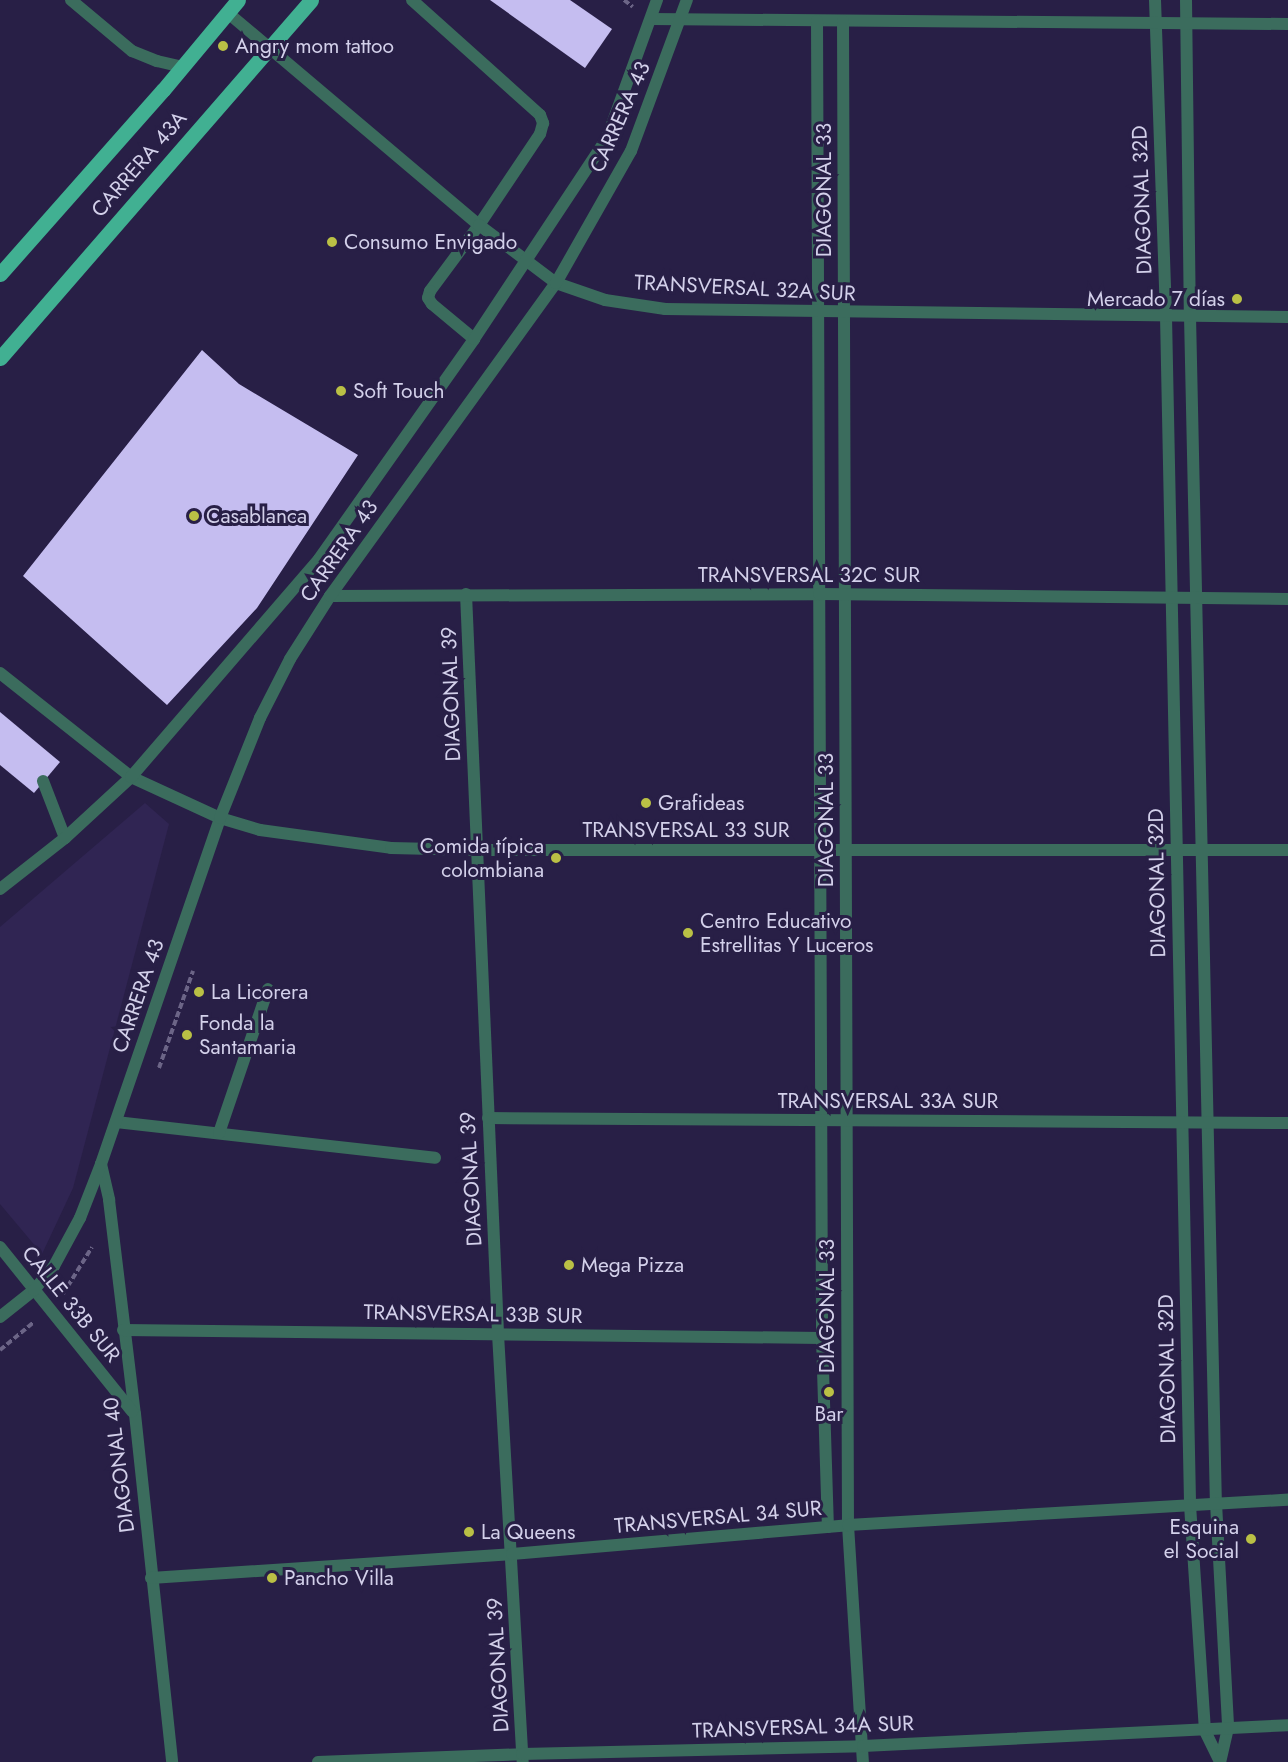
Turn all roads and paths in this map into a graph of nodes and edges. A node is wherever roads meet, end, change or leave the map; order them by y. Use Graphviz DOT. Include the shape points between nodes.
graph roads {
  1 [pos="71,0"];
  2 [pos="238,0"];
  3 [pos="311,0"];
  4 [pos="412,0"];
  5 [pos="657,0"];
  6 [pos="687,0"];
  7 [pos="1155,0"];
  8 [pos="1186,0"];
  9 [pos="228,14"];
  10 [pos="651,20"];
  11 [pos="682,20"];
  12 [pos="818,21"];
  13 [pos="843,21"];
  14 [pos="1154,23"];
  15 [pos="1186,24"];
  16 [pos="1288,24"];
  17 [pos="268,48"];
  18 [pos="183,67"];
  19 [pos="479,225"];
  20 [pos="526,263"];
  21 [pos="0,274"];
  22 [pos="556,283"];
  23 [pos="817,312"];
  24 [pos="844,313"];
  25 [pos="1166,316"];
  26 [pos="1190,316"];
  27 [pos="1288,317"];
  28 [pos="474,339"];
  29 [pos="0,358"];
  30 [pos="466,594"];
  31 [pos="819,594"];
  32 [pos="845,595"];
  33 [pos="330,596"];
  34 [pos="1170,598"];
  35 [pos="1196,598"];
  36 [pos="1288,599"];
  37 [pos="0,673"];
  38 [pos="131,777"];
  39 [pos="43,781"];
  40 [pos="220,818"];
  41 [pos="65,838"];
  42 [pos="1175,848"];
  43 [pos="1202,849"];
  44 [pos="477,850"];
  45 [pos="819,850"];
  46 [pos="845,850"];
  47 [pos="1288,850"];
  48 [pos="0,889"];
  49 [pos="268,989"];
  50 [pos="488,1118"];
  51 [pos="821,1120"];
  52 [pos="846,1120"];
  53 [pos="116,1122"];
  54 [pos="1181,1122"];
  55 [pos="1208,1122"];
  56 [pos="1288,1123"];
  57 [pos="219,1133"];
  58 [pos="435,1158"];
  59 [pos="101,1164"];
  60 [pos="0,1247"];
  61 [pos="34,1290"];
  62 [pos="0,1317"];
  63 [pos="123,1330"];
  64 [pos="498,1334"];
  65 [pos="822,1338"];
  66 [pos="135,1414"];
  67 [pos="1288,1500"];
  68 [pos="1216,1503"];
  69 [pos="1190,1504"];
  70 [pos="848,1525"];
  71 [pos="828,1527"];
  72 [pos="512,1554"];
  73 [pos="151,1578"];
  74 [pos="1288,1725"];
  75 [pos="1228,1728"];
  76 [pos="1205,1731"];
  77 [pos="863,1746"];
  78 [pos="523,1758"];
  79 [pos="171,1762"];
  80 [pos="318,1762"];
  81 [pos="863,1762"];
  82 [pos="1220,1762"];
  1 -- 18 [label="street" via="132,51"];
  2 -- 9 [label="main road, CARRERA 43A"];
  3 -- 17 [label="main road, CARRERA 43A"];
  4 -- 19 [label="street" via="540,115 543,123 540,134"];
  5 -- 10 [label="street, CARRERA 43"];
  6 -- 11 [label="street, CARRERA 43"];
  7 -- 14 [label="street, DIAGONAL 32D"];
  8 -- 15 [label="street, DIAGONAL 32D"];
  9 -- 17 [label="street, TRANSVERSAL 32A SUR"];
  9 -- 18 [label="main road, CARRERA 43A"];
  10 -- 11 [label="street"];
  10 -- 20 [label="street, CARRERA 43" via="607,138"];
  11 -- 12 [label="street"];
  11 -- 22 [label="street, CARRERA 43" via="631,151"];
  12 -- 13 [label="street"];
  12 -- 23 [label="street, DIAGONAL 33"];
  13 -- 14 [label="street"];
  13 -- 24 [label="street, DIAGONAL 33"];
  14 -- 15 [label="street"];
  14 -- 25 [label="street, DIAGONAL 32D"];
  15 -- 16 [label="street"];
  15 -- 26 [label="street, DIAGONAL 32D"];
  17 -- 19 [label="street, TRANSVERSAL 32A SUR"];
  17 -- 29 [label="main road, CARRERA 43A"];
  18 -- 21 [label="main road, CARRERA 43A"];
  19 -- 20 [label="street, TRANSVERSAL 32A SUR"];
  19 -- 28 [label="street" via="428,298"];
  20 -- 22 [label="street, TRANSVERSAL 32A SUR"];
  20 -- 28 [label="street, CARRERA 43"];
  22 -- 23 [label="street, TRANSVERSAL 32A SUR" via="605,300 665,309"];
  22 -- 33 [label="street, CARRERA 43"];
  23 -- 24 [label="street, TRANSVERSAL 32A SUR"];
  23 -- 31 [label="street, DIAGONAL 33"];
  24 -- 25 [label="street, TRANSVERSAL 32A SUR"];
  24 -- 32 [label="street, DIAGONAL 33"];
  25 -- 26 [label="street, TRANSVERSAL 32A SUR"];
  25 -- 34 [label="street, DIAGONAL 32D"];
  26 -- 27 [label="street, TRANSVERSAL 32A SUR"];
  26 -- 35 [label="street, DIAGONAL 32D"];
  28 -- 38 [label="street, CARRERA 43" via="319,559"];
  30 -- 31 [label="street, TRANSVERSAL 32C SUR"];
  30 -- 33 [label="street, TRANSVERSAL 32C SUR"];
  30 -- 44 [label="street, DIAGONAL 39"];
  31 -- 32 [label="street, TRANSVERSAL 32C SUR"];
  31 -- 45 [label="street, DIAGONAL 33"];
  32 -- 34 [label="street, TRANSVERSAL 32C SUR"];
  32 -- 46 [label="street, DIAGONAL 33"];
  33 -- 40 [label="street, CARRERA 43" via="265,708"];
  34 -- 35 [label="street, TRANSVERSAL 32C SUR"];
  34 -- 42 [label="street, DIAGONAL 32D"];
  35 -- 36 [label="street, TRANSVERSAL 32C SUR"];
  35 -- 43 [label="street, DIAGONAL 32D"];
  37 -- 38 [label="street, TRANSVERSAL 33 SUR"];
  38 -- 40 [label="street, TRANSVERSAL 33 SUR"];
  38 -- 41 [label="street, CARRERA 43"];
  39 -- 41 [label="street"];
  40 -- 44 [label="street, TRANSVERSAL 33 SUR" via="260,830 391,848"];
  40 -- 53 [label="street, CARRERA 43"];
  41 -- 48 [label="street, CARRERA 43"];
  42 -- 43 [label="street, TRANSVERSAL 33 SUR"];
  42 -- 46 [label="street, TRANSVERSAL 33 SUR"];
  42 -- 54 [label="street, DIAGONAL 32D"];
  43 -- 47 [label="street, TRANSVERSAL 33 SUR"];
  43 -- 55 [label="street, DIAGONAL 32D"];
  44 -- 45 [label="street, TRANSVERSAL 33 SUR"];
  44 -- 50 [label="street, DIAGONAL 39"];
  45 -- 46 [label="street, TRANSVERSAL 33 SUR"];
  45 -- 51 [label="street, DIAGONAL 33"];
  46 -- 52 [label="street, DIAGONAL 33"];
  49 -- 57 [label="street"];
  50 -- 51 [label="street, TRANSVERSAL 33A SUR"];
  50 -- 64 [label="street, DIAGONAL 39"];
  51 -- 52 [label="street, TRANSVERSAL 33A SUR"];
  51 -- 65 [label="street, DIAGONAL 33"];
  52 -- 54 [label="street, TRANSVERSAL 33A SUR"];
  52 -- 70 [label="street, DIAGONAL 33"];
  53 -- 57 [label="street"];
  53 -- 59 [label="street, CARRERA 43"];
  54 -- 55 [label="street, TRANSVERSAL 33A SUR"];
  54 -- 69 [label="street, DIAGONAL 32D"];
  55 -- 56 [label="street, TRANSVERSAL 33A SUR"];
  55 -- 68 [label="street, DIAGONAL 32D"];
  57 -- 58 [label="street"];
  59 -- 61 [label="street, CARRERA 43" via="68,1242"];
  59 -- 63 [label="street, DIAGONAL 40" via="109,1200"];
  60 -- 61 [label="street, CALLE 33B SUR"];
  61 -- 62 [label="street, CARRERA 43"];
  61 -- 66 [label="street, CALLE 33B SUR"];
  63 -- 64 [label="street, TRANSVERSAL 33B SUR"];
  63 -- 66 [label="street, DIAGONAL 40"];
  64 -- 65 [label="street, TRANSVERSAL 33B SUR"];
  64 -- 72 [label="street, DIAGONAL 39"];
  65 -- 71 [label="street, DIAGONAL 33"];
  66 -- 73 [label="street, DIAGONAL 40"];
  67 -- 68 [label="street, TRANSVERSAL 34 SUR"];
  68 -- 69 [label="street, TRANSVERSAL 34 SUR"];
  68 -- 75 [label="street, DIAGONAL 32D"];
  69 -- 70 [label="street, TRANSVERSAL 34 SUR"];
  69 -- 76 [label="street, DIAGONAL 32D"];
  70 -- 71 [label="street, TRANSVERSAL 34 SUR"];
  70 -- 77 [label="street, DIAGONAL 33"];
  71 -- 72 [label="street, TRANSVERSAL 34 SUR"];
  72 -- 73 [label="street, TRANSVERSAL 34 SUR"];
  72 -- 78 [label="street, DIAGONAL 39"];
  73 -- 79 [label="street, DIAGONAL 40"];
  74 -- 75 [label="street, TRANSVERSAL 34A SUR"];
  75 -- 76 [label="street, TRANSVERSAL 34A SUR"];
  75 -- 82 [label="street, DIAGONAL 32D"];
  76 -- 77 [label="street, TRANSVERSAL 34A SUR"];
  76 -- 82 [label="street, DIAGONAL 32D"];
  77 -- 78 [label="street, TRANSVERSAL 34A SUR"];
  77 -- 81 [label="street, DIAGONAL 33"];
  78 -- 80 [label="street, TRANSVERSAL 34A SUR"];
}
